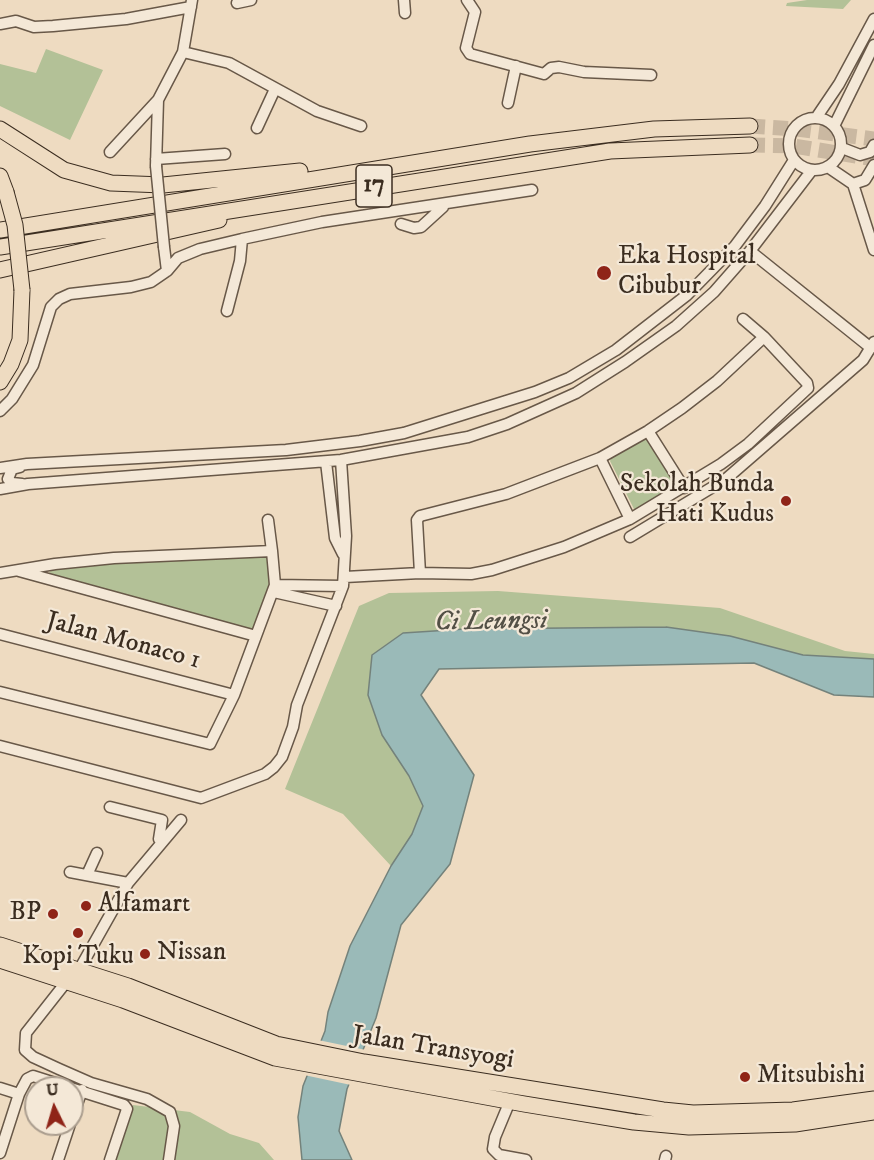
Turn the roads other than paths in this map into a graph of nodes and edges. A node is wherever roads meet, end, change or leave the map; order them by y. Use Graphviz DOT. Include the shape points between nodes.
graph roads {
  1 [pos="251,0"];
  2 [pos="404,0"];
  3 [pos="467,0"];
  4 [pos="191,3"];
  5 [pos="237,3"];
  6 [pos="405,13"];
  7 [pos="874,19"];
  8 [pos="0,24"];
  9 [pos="874,45"];
  10 [pos="183,52"];
  11 [pos="516,66"];
  12 [pos="651,75"];
  13 [pos="275,89"];
  14 [pos="158,100"];
  15 [pos="508,104"];
  16 [pos="816,118"];
  17 [pos="361,126"];
  18 [pos="750,126"];
  19 [pos="834,126"];
  20 [pos="0,129"];
  21 [pos="257,129"];
  22 [pos="750,145"];
  23 [pos="874,145"];
  24 [pos="843,148"];
  25 [pos="110,152"];
  26 [pos="225,154"];
  27 [pos="455,155"];
  28 [pos="794,160"];
  29 [pos="156,162"];
  30 [pos="874,165"];
  31 [pos="828,167"];
  32 [pos="812,170"];
  33 [pos="0,176"];
  34 [pos="853,184"];
  35 [pos="532,190"];
  36 [pos="321,194"];
  37 [pos="443,209"];
  38 [pos="0,210"];
  39 [pos="401,224"];
  40 [pos="0,230"];
  41 [pos="242,238"];
  42 [pos="0,247"];
  43 [pos="874,250"];
  44 [pos="750,251"];
  45 [pos="0,270"];
  46 [pos="167,271"];
  47 [pos="18,292"];
  48 [pos="227,311"];
  49 [pos="743,319"];
  50 [pos="764,337"];
  51 [pos="872,345"];
  52 [pos="0,366"];
  53 [pos="0,382"];
  54 [pos="497,405"];
  55 [pos="0,411"];
  56 [pos="472,413"];
  57 [pos="507,424"];
  58 [pos="648,431"];
  59 [pos="480,433"];
  60 [pos="600,458"];
  61 [pos="341,460"];
  62 [pos="326,462"];
  63 [pos="27,464"];
  64 [pos="0,468"];
  65 [pos="28,484"];
  66 [pos="684,488"];
  67 [pos="0,489"];
  68 [pos="344,508"];
  69 [pos="332,510"];
  70 [pos="630,519"];
  71 [pos="268,520"];
  72 [pos="630,537"];
  73 [pos="272,551"];
  74 [pos="344,554"];
  75 [pos="16,570"];
  76 [pos="0,573"];
  77 [pos="420,573"];
  78 [pos="344,581"];
  79 [pos="274,589"];
  80 [pos="336,606"];
  81 [pos="0,634"];
  82 [pos="256,636"];
  83 [pos="0,692"];
  84 [pos="234,695"];
  85 [pos="0,746"];
  86 [pos="110,807"];
  87 [pos="181,820"];
  88 [pos="97,853"];
  89 [pos="70,872"];
  90 [pos="87,875"];
  91 [pos="125,883"];
  92 [pos="0,945"];
  93 [pos="0,960"];
  94 [pos="79,970"];
  95 [pos="67,981"];
  96 [pos="302,1058"];
  97 [pos="363,1069"];
  98 [pos="24,1085"];
  99 [pos="0,1088"];
  100 [pos="84,1091"];
  101 [pos="19,1094"];
  102 [pos="874,1099"];
  103 [pos="510,1101"];
  104 [pos="874,1112"];
  105 [pos="66,1136"];
  106 [pos="0,1153"];
  107 [pos="58,1160"];
  108 [pos="110,1160"];
  109 [pos="169,1160"];
  110 [pos="526,1160"];
  1 -- 5 [label="street"];
  2 -- 6 [label="street"];
  3 -- 11 [label="street" via="475,12 468,52"];
  4 -- 8 [label="street" via="126,19 34,27 16,21"];
  4 -- 10 [label="street"];
  7 -- 16 [label="street"];
  9 -- 19 [label="street"];
  10 -- 13 [label="street" via="229,63"];
  10 -- 14 [label="street"];
  11 -- 12 [label="street" via="544,74 559,67"];
  11 -- 15 [label="street"];
  13 -- 17 [label="street" via="317,111"];
  13 -- 21 [label="street"];
  14 -- 25 [label="street"];
  14 -- 29 [label="street"];
  16 -- 19 [label="street"];
  16 -- 28 [label="street" via="801,121 791,132 788,147"];
  18 -- 27 [label="highway, 17" via="654,129"];
  19 -- 24 [label="street"];
  20 -- 27 [label="highway" via="64,170 135,185"];
  22 -- 36 [label="highway, 17" via="610,151"];
  23 -- 24 [label="street" via="870,152 860,155"];
  24 -- 31 [label="street"];
  26 -- 29 [label="street"];
  27 -- 40 [label="highway, 17"];
  28 -- 32 [label="street"];
  28 -- 54 [label="street" via="735,246 653,324 568,378"];
  29 -- 46 [label="street, bridge"];
  30 -- 34 [label="street" via="865,180"];
  31 -- 32 [label="street"];
  31 -- 34 [label="street"];
  32 -- 44 [label="street"];
  33 -- 47 [label="highway, bridge" via="15,225"];
  34 -- 43 [label="street"];
  35 -- 37 [label="street"];
  36 -- 42 [label="highway, 17"];
  36 -- 45 [label="highway"];
  37 -- 39 [label="street" via="422,227"];
  37 -- 41 [label="street" via="322,222"];
  38 -- 47 [label="highway"];
  41 -- 46 [label="street" via="178,258"];
  41 -- 48 [label="street"];
  44 -- 51 [label="street"];
  44 -- 57 [label="street" via="714,292 654,343 576,393"];
  46 -- 55 [label="street" via="150,282 131,287 87,291 59,299 51,307 33,365"];
  47 -- 52 [label="highway" via="11,337"];
  47 -- 53 [label="highway" via="20,340"];
  49 -- 50 [label="street"];
  50 -- 58 [label="street" via="717,381"];
  50 -- 66 [label="street" via="808,388 748,444"];
  51 -- 72 [label="street" via="863,360 726,479"];
  54 -- 56 [label="street"];
  54 -- 57 [label="street" via="498,417"];
  56 -- 59 [label="street" via="484,420"];
  56 -- 63 [label="street" via="404,433 307,447"];
  57 -- 59 [label="street"];
  58 -- 60 [label="street"];
  58 -- 66 [label="street"];
  59 -- 61 [label="street"];
  60 -- 70 [label="street"];
  60 -- 77 [label="street" via="506,494 420,516"];
  61 -- 62 [label="street"];
  61 -- 68 [label="street"];
  62 -- 65 [label="street"];
  62 -- 69 [label="street"];
  63 -- 64 [label="street"];
  63 -- 65 [label="street" via="12,469 8,479"];
  65 -- 67 [label="street"];
  66 -- 70 [label="street"];
  68 -- 69 [label="street"];
  68 -- 74 [label="street"];
  69 -- 74 [label="street" via="335,538"];
  70 -- 77 [label="street" via="564,547 480,573"];
  71 -- 73 [label="street"];
  73 -- 75 [label="street" via="114,558"];
  73 -- 79 [label="street"];
  74 -- 78 [label="street"];
  75 -- 76 [label="street"];
  75 -- 82 [label="street"];
  77 -- 78 [label="street"];
  78 -- 79 [label="street"];
  78 -- 80 [label="street"];
  79 -- 80 [label="street"];
  79 -- 82 [label="street"];
  80 -- 85 [label="street" via="297,705 282,757 265,774 201,798"];
  81 -- 84 [label="street, Jalan Monaco 1"];
  82 -- 84 [label="street"];
  83 -- 84 [label="street" via="207,744 214,741"];
  86 -- 91 [label="street" via="162,820 160,837"];
  87 -- 91 [label="street"];
  88 -- 90 [label="street"];
  89 -- 90 [label="street"];
  90 -- 91 [label="street"];
  91 -- 94 [label="street"];
  92 -- 94 [label="highway, Jalan Transyogi"];
  93 -- 95 [label="highway, Jalan Transyogi"];
  94 -- 96 [label="highway, Jalan Transyogi"];
  95 -- 96 [label="highway, Jalan Transyogi" via="259,1053"];
  95 -- 109 [label="street" via="26,1033 25,1050 58,1069 147,1099 170,1112 174,1126"];
  96 -- 97 [label="highway, Jalan Transyogi"];
  97 -- 102 [label="highway, Jalan Transyogi" via="693,1113 793,1110"];
  97 -- 103 [label="highway, Jalan Transyogi"];
  98 -- 101 [label="street"];
  99 -- 101 [label="street"];
  100 -- 108 [label="street" via="127,1109"];
  101 -- 106 [label="street"];
  103 -- 104 [label="highway, Jalan Transyogi" via="689,1127 795,1124"];
  103 -- 110 [label="street" via="493,1149 498,1155"];
  105 -- 107 [label="street"];
}
